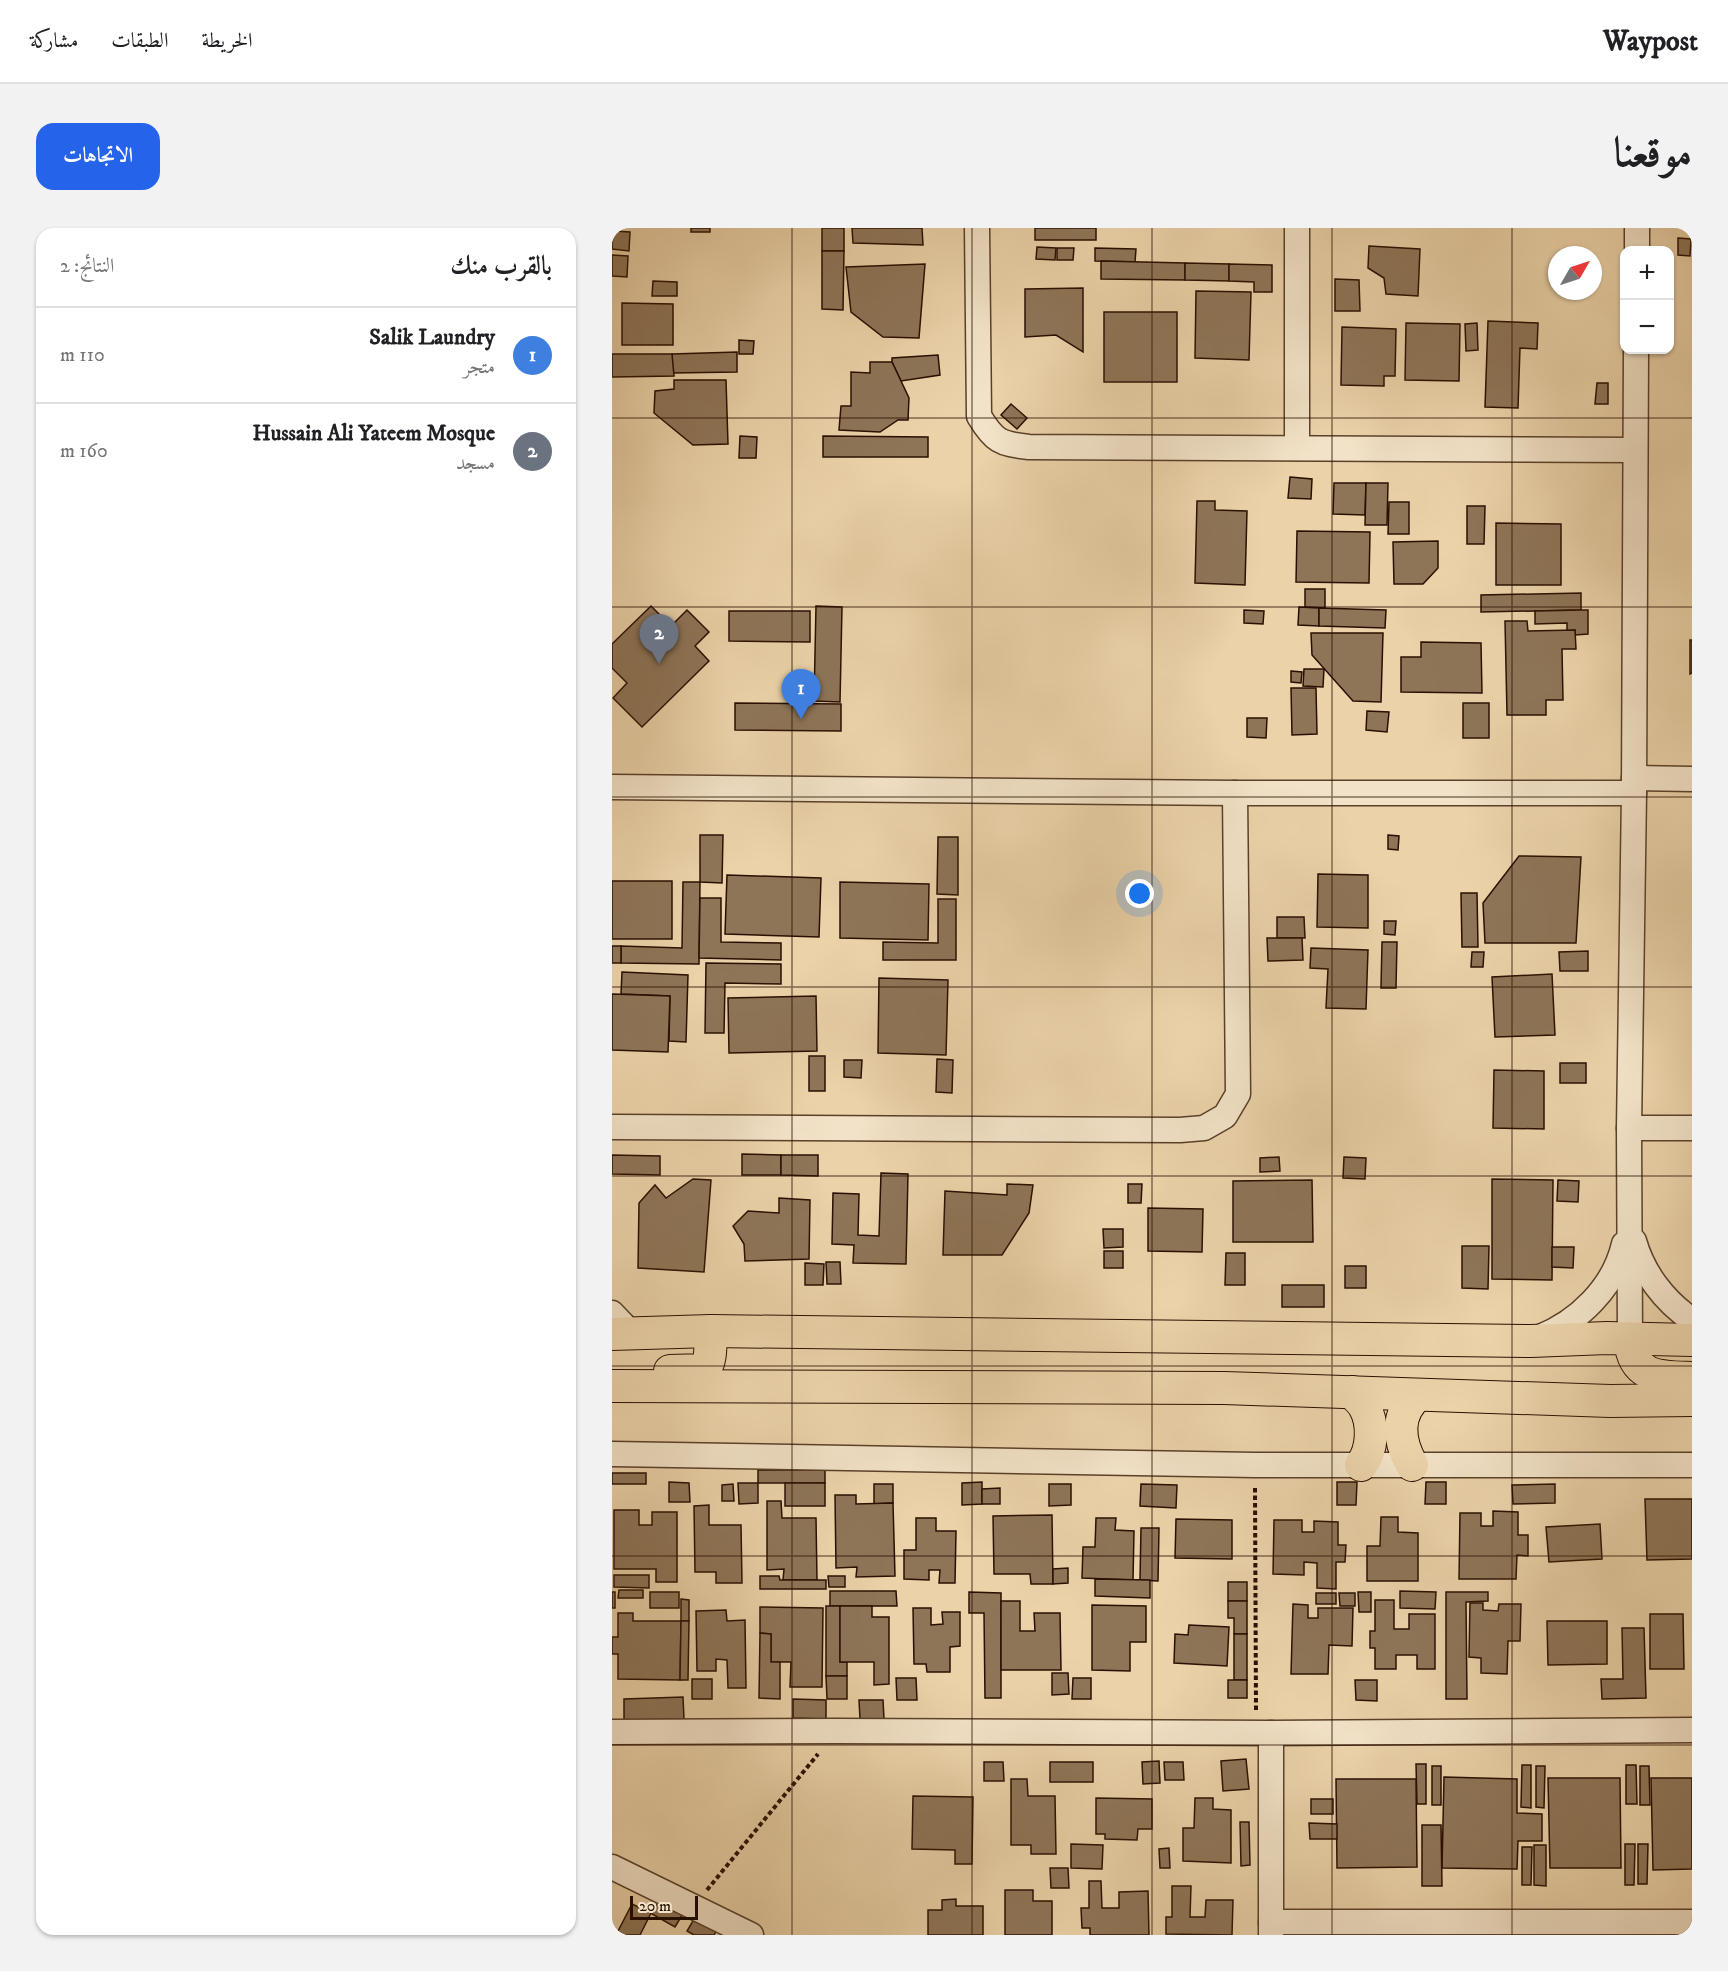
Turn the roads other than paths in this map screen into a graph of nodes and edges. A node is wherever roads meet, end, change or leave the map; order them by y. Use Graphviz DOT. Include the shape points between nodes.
graph roads {
  1 [pos="977,228"];
  2 [pos="1297,228"];
  3 [pos="1637,228"];
  4 [pos="1637,246"];
  5 [pos="1636,354"];
  6 [pos="1297,448"];
  7 [pos="1635,450"];
  8 [pos="1692,779"];
  9 [pos="1634,785"];
  10 [pos="612,787"];
  11 [pos="1235,793"];
  12 [pos="612,1127"];
  13 [pos="1629,1128"];
  14 [pos="1692,1128"];
  15 [pos="1629,1224"];
  16 [pos="1692,1320"];
  17 [pos="619,1327"];
  18 [pos="711,1331"];
  19 [pos="1630,1339"];
  20 [pos="1692,1340"];
  21 [pos="1531,1341"];
  22 [pos="612,1372"];
  23 [pos="1692,1378"];
  24 [pos="612,1386"];
  25 [pos="1352,1392"];
  26 [pos="1418,1395"];
  27 [pos="1692,1400"];
  28 [pos="612,1454"];
  29 [pos="1361,1465"];
  30 [pos="1412,1465"];
  31 [pos="1692,1466"];
  32 [pos="1692,1730"];
  33 [pos="612,1732"];
  34 [pos="1263,1733"];
  35 [pos="612,1867"];
  36 [pos="1692,1922"];
  37 [pos="1271,1929"];
  38 [pos="751,1935"];
  1 -- 6 [label="street" via="977,394 979,416 990,434 1008,445 1029,447"];
  2 -- 6 [label="street"];
  3 -- 4 [label="street"];
  5 -- 7 [label="street"];
  6 -- 7 [label="street"];
  7 -- 9 [label="street"];
  8 -- 9 [label="street"];
  9 -- 11 [label="street"];
  9 -- 13 [label="street"];
  10 -- 11 [label="street"];
  11 -- 12 [label="street" via="1238,1094 1225,1116 1204,1128"];
  13 -- 14 [label="street"];
  13 -- 15 [label="street"];
  15 -- 16 [label="street" via="1648,1274 1660,1291"];
  15 -- 19 [label="street"];
  15 -- 21 [label="street" via="1622,1253 1609,1280 1591,1303 1553,1332"];
  17 -- 18 [label="main road"];
  18 -- 21 [label="main road"];
  18 -- 22 [label="main road" via="708,1366 704,1370"];
  19 -- 20 [label="main road"];
  19 -- 21 [label="main road"];
  19 -- 23 [label="main road" via="1631,1351 1644,1371 1655,1376"];
  24 -- 25 [label="main road"];
  25 -- 26 [label="main road"];
  25 -- 29 [label="main road" via="1363,1404 1370,1426 1371,1443"];
  26 -- 27 [label="main road"];
  26 -- 30 [label="main road" via="1405,1410 1400,1424 1405,1452"];
  28 -- 29 [label="street"];
  29 -- 30 [label="street"];
  30 -- 31 [label="street"];
  32 -- 34 [label="street"];
  33 -- 34 [label="street"];
  34 -- 37 [label="street"];
  35 -- 38 [label="street"];
  36 -- 37 [label="street"];
}
